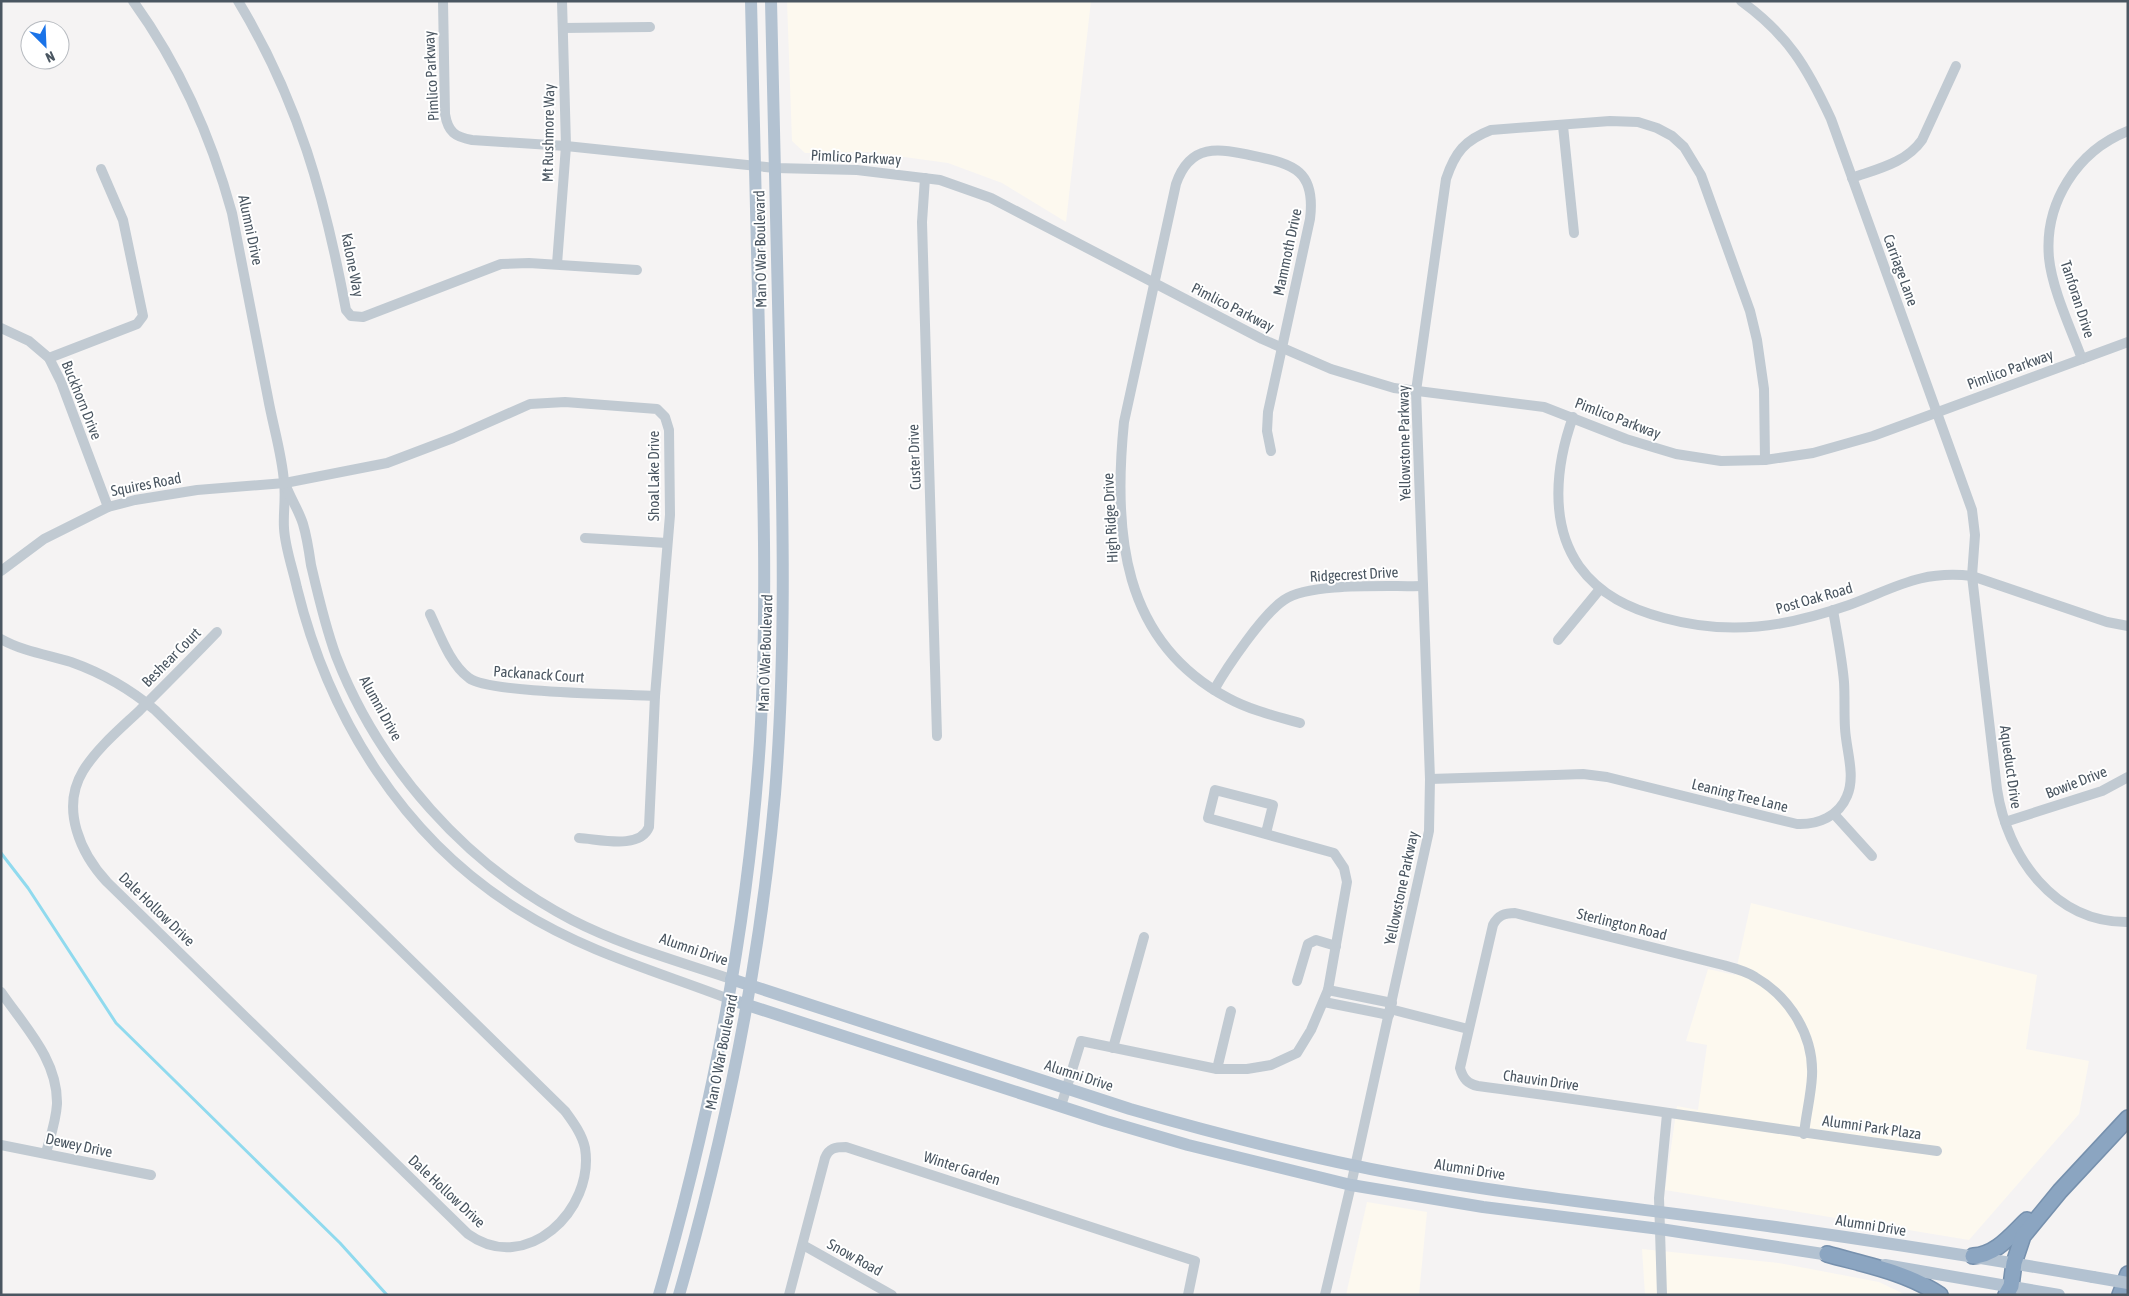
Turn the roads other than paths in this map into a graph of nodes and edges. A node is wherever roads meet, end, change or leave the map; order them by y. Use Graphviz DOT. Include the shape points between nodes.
graph roads {
  1 [pos="133,1"];
  2 [pos="238,1"];
  3 [pos="443,1"];
  4 [pos="562,1"];
  5 [pos="751,1"];
  6 [pos="771,1"];
  7 [pos="1741,1"];
  8 [pos="650,27"];
  9 [pos="562,28"];
  10 [pos="1956,66"];
  11 [pos="1563,126"];
  12 [pos="2128,131"];
  13 [pos="566,146"];
  14 [pos="755,167"];
  15 [pos="775,168"];
  16 [pos="101,169"];
  17 [pos="925,178"];
  18 [pos="1852,178"];
  19 [pos="1574,233"];
  20 [pos="557,264"];
  21 [pos="637,270"];
  22 [pos="1154,283"];
  23 [pos="1,328"];
  24 [pos="2128,342"];
  25 [pos="1281,348"];
  26 [pos="49,358"];
  27 [pos="2082,359"];
  28 [pos="1416,392"];
  29 [pos="1937,412"];
  30 [pos="1573,418"];
  31 [pos="1271,450"];
  32 [pos="1765,460"];
  33 [pos="284,483"];
  34 [pos="108,507"];
  35 [pos="585,538"];
  36 [pos="667,543"];
  37 [pos="1,571"];
  38 [pos="1972,576"];
  39 [pos="1423,586"];
  40 [pos="1600,589"];
  41 [pos="1833,610"];
  42 [pos="430,614"];
  43 [pos="2128,626"];
  44 [pos="218,632"];
  45 [pos="1,638"];
  46 [pos="1558,640"];
  47 [pos="1214,690"];
  48 [pos="655,696"];
  49 [pos="147,703"];
  50 [pos="1300,723"];
  51 [pos="937,736"];
  52 [pos="2128,777"];
  53 [pos="1430,779"];
  54 [pos="1834,814"];
  55 [pos="2005,822"];
  56 [pos="1266,833"];
  57 [pos="579,838"];
  58 [pos="1872,856"];
  59 [pos="2128,922"];
  60 [pos="1144,937"];
  61 [pos="1336,946"];
  62 [pos="731,979"];
  63 [pos="1298,981"];
  64 [pos="751,985"];
  65 [pos="1328,990"];
  66 [pos="1,992"];
  67 [pos="729,999"];
  68 [pos="1324,1002"];
  69 [pos="747,1005"];
  70 [pos="1390,1009"];
  71 [pos="1231,1011"];
  72 [pos="1468,1029"];
  73 [pos="1113,1048"];
  74 [pos="1217,1068"];
  75 [pos="1066,1088"];
  76 [pos="1061,1106"];
  77 [pos="1667,1114"];
  78 [pos="2128,1118"];
  79 [pos="1804,1134"];
  80 [pos="1,1145"];
  81 [pos="1937,1151"];
  82 [pos="46,1153"];
  83 [pos="1355,1166"];
  84 [pos="151,1175"];
  85 [pos="1351,1185"];
  86 [pos="2060,1190"];
  87 [pos="1659,1211"];
  88 [pos="1660,1229"];
  89 [pos="803,1245"];
  90 [pos="1827,1254"];
  91 [pos="1973,1256"];
  92 [pos="2014,1263"];
  93 [pos="2128,1274"];
  94 [pos="2128,1283"];
  95 [pos="2009,1291"];
  96 [pos="659,1295"];
  97 [pos="679,1295"];
  98 [pos="789,1295"];
  99 [pos="892,1295"];
  100 [pos="1188,1295"];
  101 [pos="1325,1295"];
  102 [pos="1662,1295"];
  103 [pos="1940,1295"];
  104 [pos="2059,1295"];
  105 [pos="2120,1295"];
  1 -- 33 [label="street, Alumni Drive" via="182,81 200,116 220,170 232,213"];
  2 -- 20 [label="street, Kalone Way" via="267,52 306,145 333,238 346,310 351,316 363,317 501,264"];
  3 -- 13 [label="street, Pimlico Parkway" via="445,114 449,130 462,138"];
  4 -- 9 [label="street, Mt Rushmore Way"];
  5 -- 14 [label="main road, Man O War Boulevard"];
  6 -- 15 [label="main road, Man O War Boulevard"];
  7 -- 18 [label="street, Carriage Lane" via="1776,29 1806,69 1831,119"];
  8 -- 9 [label="street"];
  9 -- 13 [label="street, Mt Rushmore Way"];
  10 -- 18 [label="street" via="1916,148 1904,159"];
  11 -- 19 [label="street"];
  11 -- 28 [label="street, Yellowstone Parkway" via="1491,130 1466,144 1451,162"];
  11 -- 32 [label="street, Yellowstone Parkway" via="1638,122 1672,136 1692,158 1750,311 1764,389"];
  12 -- 27 [label="street, Tanforan Drive" via="2101,144 2084,160 2061,192 2053,212 2049,244 2051,267"];
  13 -- 14 [label="street, Pimlico Parkway"];
  13 -- 20 [label="street, Mt Rushmore Way"];
  14 -- 15 [label="street, Pimlico Parkway"];
  14 -- 62 [label="main road, Man O War Boulevard" via="764,494 764,634 756,789"];
  15 -- 17 [label="street, Pimlico Parkway" via="857,170"];
  15 -- 64 [label="main road, Man O War Boulevard" via="783,639 775,793"];
  16 -- 26 [label="street" via="123,220 143,316 137,324"];
  17 -- 22 [label="street, Pimlico Parkway" via="991,198"];
  17 -- 51 [label="street, Custer Drive" via="922,231"];
  18 -- 29 [label="street, Carriage Lane"];
  20 -- 21 [label="street, Kalone Way"];
  22 -- 25 [label="street, Pimlico Parkway"];
  22 -- 25 [label="street, Mammoth Drive" via="1176,184 1184,164 1192,157 1202,152 1226,150 1294,167 1308,183 1312,203"];
  22 -- 47 [label="street, High Ridge Drive" via="1123,430 1122,511 1126,562 1136,596 1160,640 1187,670"];
  23 -- 26 [label="street, Buckhorn Drive" via="29,341"];
  24 -- 27 [label="street, Pimlico Parkway"];
  25 -- 28 [label="street, Pimlico Parkway" via="1331,369"];
  25 -- 31 [label="street, Mammoth Drive" via="1268,412"];
  26 -- 34 [label="street, Buckhorn Drive"];
  27 -- 29 [label="street, Pimlico Parkway"];
  28 -- 30 [label="street, Pimlico Parkway" via="1521,403 1544,407"];
  28 -- 39 [label="street, Yellowstone Parkway"];
  29 -- 32 [label="street, Pimlico Parkway" via="1832,449"];
  29 -- 38 [label="street, Carriage Lane" via="1972,510 1975,536"];
  30 -- 32 [label="street, Pimlico Parkway" via="1676,454 1721,461"];
  30 -- 40 [label="street, Post Oak Road" via="1561,459 1561,523 1573,557"];
  33 -- 34 [label="street, Squires Road" via="166,494"];
  33 -- 36 [label="street, Shoal Lake Drive" via="408,457 530,404 565,402 651,407 660,411 669,430 670,515"];
  33 -- 62 [label="street, Alumni Drive" via="303,524 330,637 357,703 400,772 437,816 490,866 572,920 627,944"];
  33 -- 67 [label="street, Alumni Drive" via="284,530 302,609 318,659 362,751 404,809 461,867 521,911 618,960"];
  34 -- 37 [label="street, Squires Road" via="44,539"];
  35 -- 36 [label="street"];
  36 -- 48 [label="street, Shoal Lake Drive"];
  38 -- 41 [label="street, Post Oak Road" via="1939,574 1922,577"];
  38 -- 43 [label="street, Post Oak Road"];
  38 -- 55 [label="street, Aqueduct Drive" via="1997,789"];
  39 -- 47 [label="street, Ridgecrest Drive" via="1318,588 1284,600 1269,613"];
  39 -- 53 [label="street, Yellowstone Parkway"];
  40 -- 41 [label="street, Post Oak Road" via="1627,606 1649,614 1707,627 1781,624"];
  40 -- 46 [label="street"];
  41 -- 54 [label="street" via="1844,680 1851,780 1846,798"];
  42 -- 48 [label="street, Packanack Court" via="451,656 475,682 500,687"];
  44 -- 49 [label="street, Beshear Court"];
  45 -- 49 [label="street, Dale Hollow Drive" via="101,675"];
  47 -- 50 [label="street, High Ridge Drive" via="1246,707"];
  48 -- 57 [label="street, Shoal Lake Drive" via="646,834 632,841"];
  49 -- 49 [label="street, Dale Hollow Drive" via="90,761 77,785 74,801 77,834 93,866 468,1234 501,1247 530,1243 554,1230 573,1203 585,1172 584,1145 565,1111"];
  52 -- 55 [label="street, Bowie Drive" via="2102,791"];
  53 -- 54 [label="street, Leaning Tree Lane" via="1583,774 1626,781 1797,824 1813,824"];
  53 -- 70 [label="street, Yellowstone Parkway" via="1427,848"];
  54 -- 58 [label="street"];
  55 -- 59 [label="street, Aqueduct Drive" via="2020,857 2056,898 2086,915"];
  56 -- 56 [label="street" via="1208,818 1215,790 1273,804"];
  56 -- 61 [label="street" via="1334,853 1344,868 1347,882"];
  60 -- 73 [label="street"];
  61 -- 63 [label="street" via="1316,940 1308,944"];
  61 -- 65 [label="street"];
  62 -- 64 [label="main road, Alumni Drive"];
  62 -- 67 [label="main road, Man O War Boulevard"];
  64 -- 69 [label="main road, Man O War Boulevard"];
  64 -- 75 [label="main road, Alumni Drive"];
  65 -- 68 [label="street"];
  65 -- 70 [label="street"];
  66 -- 82 [label="street" via="48,1059 54,1076 57,1106"];
  67 -- 69 [label="main road, Alumni Drive"];
  67 -- 96 [label="main road, Man O War Boulevard" via="695,1158"];
  68 -- 70 [label="street"];
  68 -- 74 [label="street" via="1297,1053 1271,1065 1247,1070"];
  69 -- 76 [label="main road, Alumni Drive"];
  69 -- 97 [label="main road, Man O War Boulevard" via="716,1158"];
  70 -- 72 [label="street"];
  70 -- 83 [label="street, Yellowstone Parkway"];
  71 -- 74 [label="street"];
  72 -- 77 [label="street, Chauvin Drive" via="1460,1068 1472,1085"];
  72 -- 79 [label="street, Sterlington Road" via="1493,925 1501,915 1508,913 1739,970 1755,976 1780,995 1808,1041 1812,1075"];
  73 -- 74 [label="street"];
  73 -- 75 [label="street" via="1081,1041"];
  75 -- 76 [label="street"];
  75 -- 83 [label="main road, Alumni Drive" via="1182,1124"];
  76 -- 85 [label="main road, Alumni Drive" via="1188,1145"];
  77 -- 79 [label="street, Chauvin Drive"];
  77 -- 87 [label="street"];
  78 -- 86 [label="highway"];
  79 -- 81 [label="street, Alumni Park Plaza"];
  80 -- 82 [label="street, Dewey Drive"];
  82 -- 84 [label="street, Dewey Drive"];
  83 -- 85 [label="street, Yellowstone Parkway"];
  83 -- 87 [label="main road, Alumni Drive" via="1486,1188"];
  85 -- 88 [label="main road, Alumni Drive" via="1483,1207"];
  85 -- 101 [label="street, Yellowstone Parkway"];
  86 -- 91 [label="highway" via="1998,1247 1986,1254"];
  86 -- 92 [label="highway" via="2023,1236"];
  87 -- 88 [label="street"];
  87 -- 91 [label="main road, Alumni Drive"];
  88 -- 90 [label="main road, Alumni Drive"];
  88 -- 102 [label="street"];
  89 -- 98 [label="street, Winter Garden"];
  89 -- 99 [label="street, Snow Road"];
  89 -- 100 [label="street, Winter Garden" via="824,1158 833,1148 846,1146 1195,1261"];
  90 -- 95 [label="main road, Alumni Drive"];
  90 -- 103 [label="highway" via="1904,1275"];
  91 -- 92 [label="main road, Alumni Drive"];
  92 -- 94 [label="main road, Alumni Drive, bridge"];
  92 -- 95 [label="highway"];
  93 -- 105 [label="highway"];
  95 -- 104 [label="main road, Alumni Drive"];
}
